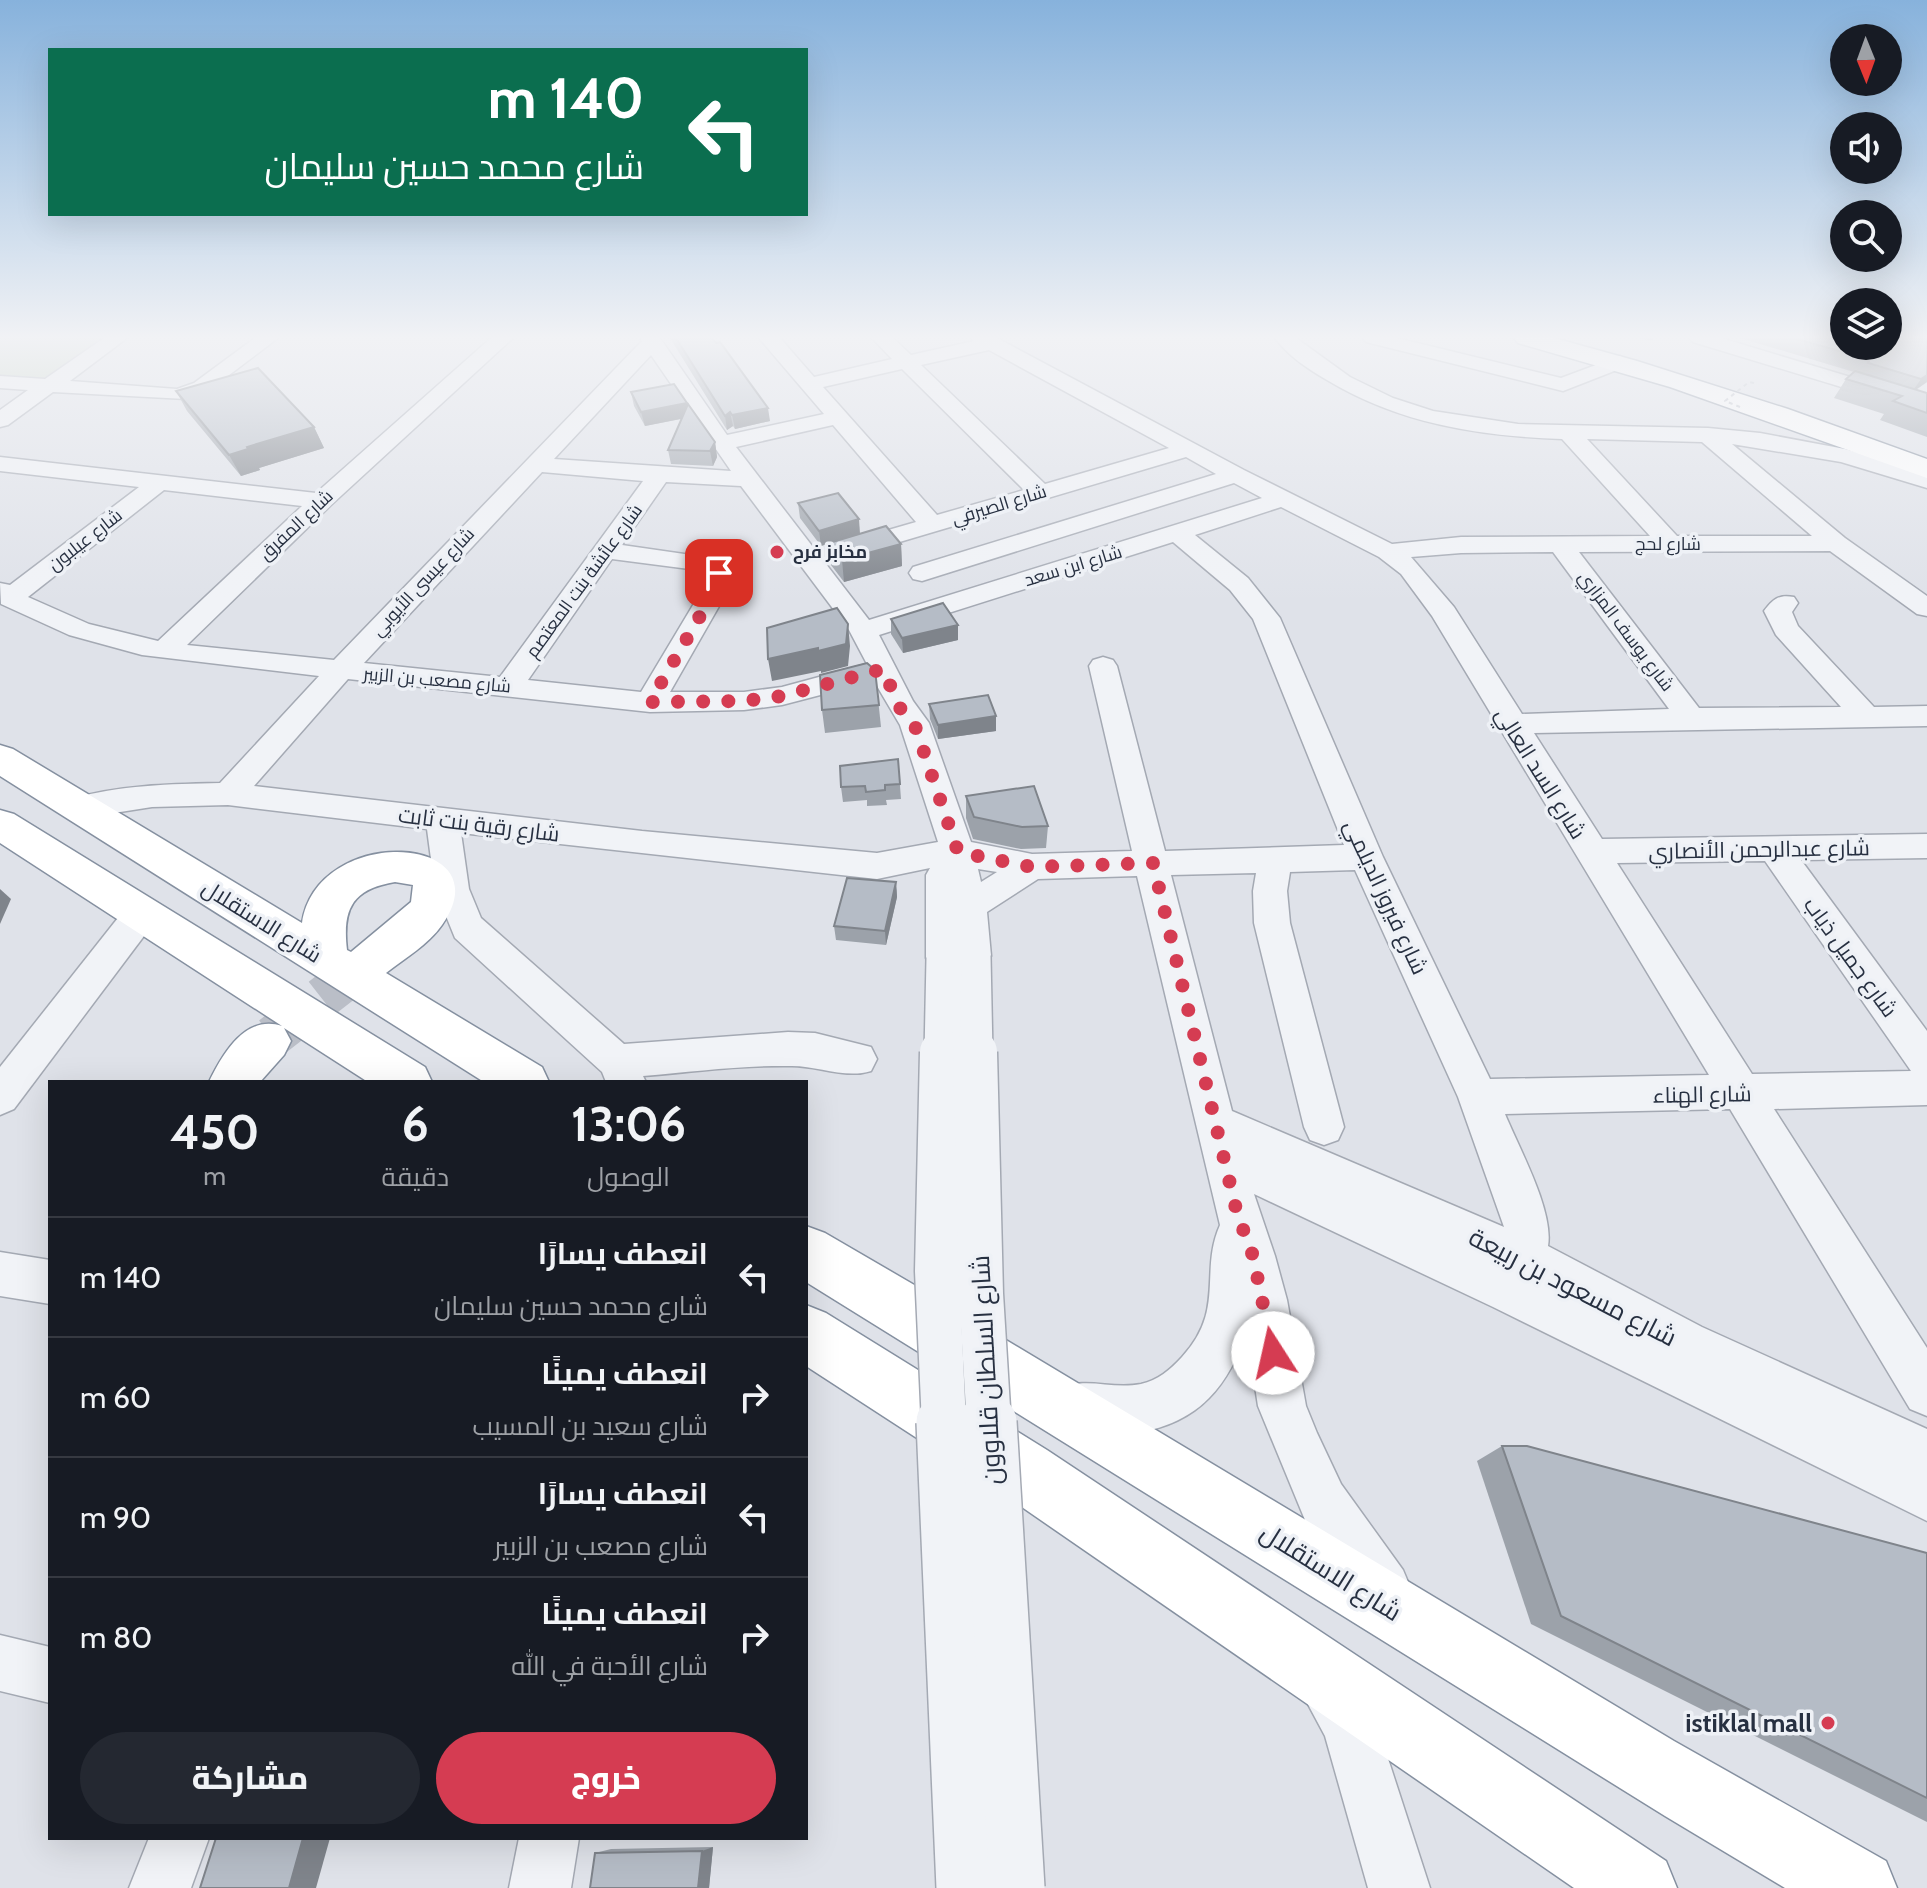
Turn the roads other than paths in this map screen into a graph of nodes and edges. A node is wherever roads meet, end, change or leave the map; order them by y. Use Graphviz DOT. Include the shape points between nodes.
graph roads {
  1 [pos="405,426"];
  2 [pos="570,426"];
  3 [pos="711,426"];
  4 [pos="799,426"];
  5 [pos="843,426"];
  6 [pos="973,426"];
  7 [pos="1146,426"];
  8 [pos="1464,426"];
  9 [pos="1822,426"];
  10 [pos="1841,426"];
  11 [pos="1567,431"];
  12 [pos="1708,435"];
  13 [pos="723,443"];
  14 [pos="1189,449"];
  15 [pos="1927,453"];
  16 [pos="0,464"];
  17 [pos="535,464"];
  18 [pos="1927,469"];
  19 [pos="659,475"];
  20 [pos="1236,475"];
  21 [pos="750,479"];
  22 [pos="1927,481"];
  23 [pos="160,482"];
  24 [pos="1040,492"];
  25 [pos="1282,499"];
  26 [pos="321,501"];
  27 [pos="932,525"];
  28 [pos="1178,533"];
  29 [pos="1836,543"];
  30 [pos="1670,544"];
  31 [pos="1561,545"];
  32 [pos="606,551"];
  33 [pos="1388,552"];
  34 [pos="809,560"];
  35 [pos="922,573"];
  36 [pos="5,594"];
  37 [pos="1785,603"];
  38 [pos="1927,608"];
  39 [pos="864,631"];
  40 [pos="164,651"];
  41 [pos="1103,666"];
  42 [pos="883,669"];
  43 [pos="339,672"];
  44 [pos="508,687"];
  45 [pos="650,702"];
  46 [pos="1927,716"];
  47 [pos="1867,717"];
  48 [pos="1691,718"];
  49 [pos="1511,724"];
  50 [pos="0,758"];
  51 [pos="228,794"];
  52 [pos="157,796"];
  53 [pos="82,807"];
  54 [pos="443,820"];
  55 [pos="0,824"];
  56 [pos="125,835"];
  57 [pos="1927,846"];
  58 [pos="1590,851"];
  59 [pos="1776,851"];
  60 [pos="948,853"];
  61 [pos="1366,857"];
  62 [pos="1275,859"];
  63 [pos="1153,863"];
  64 [pos="877,866"];
  65 [pos="1032,867"];
  66 [pos="957,900"];
  67 [pos="141,914"];
  68 [pos="959,957"];
  69 [pos="326,961"];
  70 [pos="368,962"];
  71 [pos="267,1041"];
  72 [pos="857,1059"];
  73 [pos="1927,1062"];
  74 [pos="621,1072"];
  75 [pos="234,1080"];
  76 [pos="405,1080"];
  77 [pos="522,1080"];
  78 [pos="1927,1088"];
  79 [pos="1741,1093"];
  80 [pos="0,1097"];
  81 [pos="1478,1097"];
  82 [pos="1324,1127"];
  83 [pos="1221,1141"];
  84 [pos="1237,1213"];
  85 [pos="808,1253"];
  86 [pos="0,1274"];
  87 [pos="1516,1274"];
  88 [pos="48,1282"];
  89 [pos="815,1342"];
  90 [pos="1927,1392"];
  91 [pos="1061,1405"];
  92 [pos="1927,1455"];
  93 [pos="1927,1496"];
  94 [pos="1403,1617"];
  95 [pos="0,1663"];
  96 [pos="1312,1667"];
  97 [pos="48,1675"];
  98 [pos="178,1840"];
  99 [pos="549,1840"];
  100 [pos="160,1888"];
  101 [pos="540,1888"];
  102 [pos="964,1888"];
  103 [pos="1017,1888"];
  104 [pos="1399,1888"];
  105 [pos="1639,1888"];
  106 [pos="1859,1888"];
  1 -- 26 [label="street, شارع المفرق"];
  2 -- 17 [label="street, شارع عيسى الأيوبي"];
  3 -- 13 [label="street, شارع السلطان قلاوون"];
  4 -- 13 [label="street"];
  5 -- 27 [label="street"];
  6 -- 24 [label="street"];
  7 -- 14 [label="street, شارع السد العالي"];
  8 -- 11 [label="street"];
  9 -- 18 [label="highway"];
  10 -- 15 [label="highway"];
  11 -- 12 [label="street"];
  11 -- 30 [label="street"];
  12 -- 22 [label="street" via="1812,449"];
  12 -- 29 [label="street"];
  13 -- 21 [label="street, شارع السلطان قلاوون"];
  14 -- 20 [label="street, شارع السد العالي"];
  14 -- 24 [label="street, شارع الصيرفي"];
  16 -- 23 [label="street"];
  17 -- 19 [label="street"];
  17 -- 43 [label="street, شارع عيسى الأيوبي"];
  19 -- 21 [label="street"];
  19 -- 32 [label="street, شارع عائشة بنت المعتصم"];
  20 -- 25 [label="street, شارع السد العالي"];
  20 -- 35 [label="street"];
  21 -- 34 [label="street, شارع السلطان قلاوون"];
  23 -- 26 [label="street"];
  23 -- 36 [label="street, شارع عيلبون"];
  24 -- 27 [label="street, شارع الصيرفي"];
  25 -- 28 [label="street, شارع ابن سعد"];
  25 -- 33 [label="street, شارع السد العالي"];
  26 -- 40 [label="street, شارع المفرق"];
  27 -- 34 [label="street, شارع الصيرفي"];
  28 -- 39 [label="street, شارع ابن سعد"];
  28 -- 61 [label="street, شارع فيروز الديلمي" via="1239,584 1266,618"];
  29 -- 30 [label="street, شارع لحج"];
  29 -- 38 [label="street"];
  30 -- 31 [label="street, شارع لحج"];
  31 -- 33 [label="street, شارع لحج" via="1461,545"];
  31 -- 48 [label="street, شارع يوسف المزاري"];
  32 -- 44 [label="street, شارع عائشة بنت المعتصم"];
  32 -- 45 [label="street" via="707,564 719,573 721,580"];
  33 -- 49 [label="street, شارع السد العالي" via="1426,587"];
  34 -- 39 [label="street, شارع السلطان قلاوون"];
  36 -- 40 [label="street, شارع مصعب بن الزبير" via="85,633"];
  37 -- 47 [label="street" via="1778,611 1786,629"];
  39 -- 42 [label="street, شارع السلطان قلاوون"];
  40 -- 43 [label="street, شارع مصعب بن الزبير"];
  41 -- 63 [label="street"];
  42 -- 45 [label="street, شارع مصعب بن الزبير" via="782,696"];
  42 -- 60 [label="street, شارع السلطان قلاوون"];
  43 -- 44 [label="street, شارع مصعب بن الزبير"];
  43 -- 51 [label="street, شارع عيسى الأيوبي"];
  44 -- 45 [label="street, شارع مصعب بن الزبير"];
  46 -- 47 [label="street"];
  47 -- 48 [label="street"];
  48 -- 49 [label="street"];
  49 -- 58 [label="street, شارع السد العالي"];
  50 -- 53 [label="highway, شارع الاستقلال"];
  51 -- 52 [label="street, شارع رقية بنت ثابت"];
  51 -- 54 [label="street, شارع رقية بنت ثابت"];
  52 -- 53 [label="street, شارع رقية بنت ثابت"];
  52 -- 56 [label="street" via="132,813 124,824"];
  53 -- 56 [label="highway, شارع الاستقلال"];
  54 -- 64 [label="street, شارع رقية بنت ثابت"];
  54 -- 74 [label="street" via="450,884 468,928"];
  55 -- 67 [label="highway"];
  56 -- 69 [label="highway, شارع الاستقلال"];
  57 -- 59 [label="street, شارع عبدالرحمن الأنصاري"];
  58 -- 59 [label="street, شارع عبدالرحمن الأنصاري"];
  58 -- 79 [label="street, شارع السد العالي"];
  59 -- 73 [label="street, شارع جميل ذياب"];
  60 -- 64 [label="street, شارع رقية بنت ثابت"];
  60 -- 65 [label="street"];
  60 -- 66 [label="street, شارع السلطان قلاوون"];
  61 -- 62 [label="street"];
  61 -- 81 [label="street, شارع فيروز الديلمي"];
  62 -- 63 [label="street"];
  62 -- 82 [label="street" via="1272,923"];
  63 -- 65 [label="street"];
  63 -- 83 [label="street"];
  64 -- 66 [label="street, شارع رقية بنت ثابت"];
  65 -- 66 [label="street"];
  66 -- 68 [label="street, شارع السلطان قلاوون"];
  67 -- 76 [label="highway"];
  67 -- 80 [label="street"];
  68 -- 102 [label="street, شارع السلطان قلاوون, bridge" via="937,1271"];
  68 -- 103 [label="street, شارع السلطان قلاوون, bridge"];
  69 -- 70 [label="highway" via="323,926 341,885 379,867 416,867 434,886 431,907"];
  69 -- 77 [label="highway, شارع الاستقلال"];
  71 -- 75 [label="highway"];
  72 -- 74 [label="street" via="788,1049"];
  78 -- 79 [label="street, شارع الهناء"];
  79 -- 81 [label="street, شارع الهناء"];
  79 -- 90 [label="street, شارع السد العالي"];
  81 -- 87 [label="street, شارع فيروز الديلمي" via="1528,1235"];
  83 -- 84 [label="street"];
  83 -- 87 [label="street, شارع مسعود بن ربيعة"];
  84 -- 91 [label="street" via="1234,1297 1227,1327 1204,1368 1177,1394 1146,1408"];
  84 -- 94 [label="street" via="1264,1300 1282,1406 1297,1446 1323,1502"];
  85 -- 91 [label="highway, شارع الاستقلال"];
  86 -- 88 [label="street"];
  87 -- 92 [label="street, شارع مسعود بن ربيعة" via="1685,1344"];
  87 -- 93 [label="street, شارع مسعود بن ربيعة" via="1865,1469"];
  89 -- 96 [label="highway" via="1025,1472"];
  91 -- 94 [label="highway, شارع الاستقلال"];
  94 -- 106 [label="highway, شارع الاستقلال"];
  95 -- 97 [label="street"];
  96 -- 104 [label="street" via="1350,1723"];
  96 -- 105 [label="highway"];
  98 -- 100 [label="street"];
  99 -- 101 [label="street"];
}
